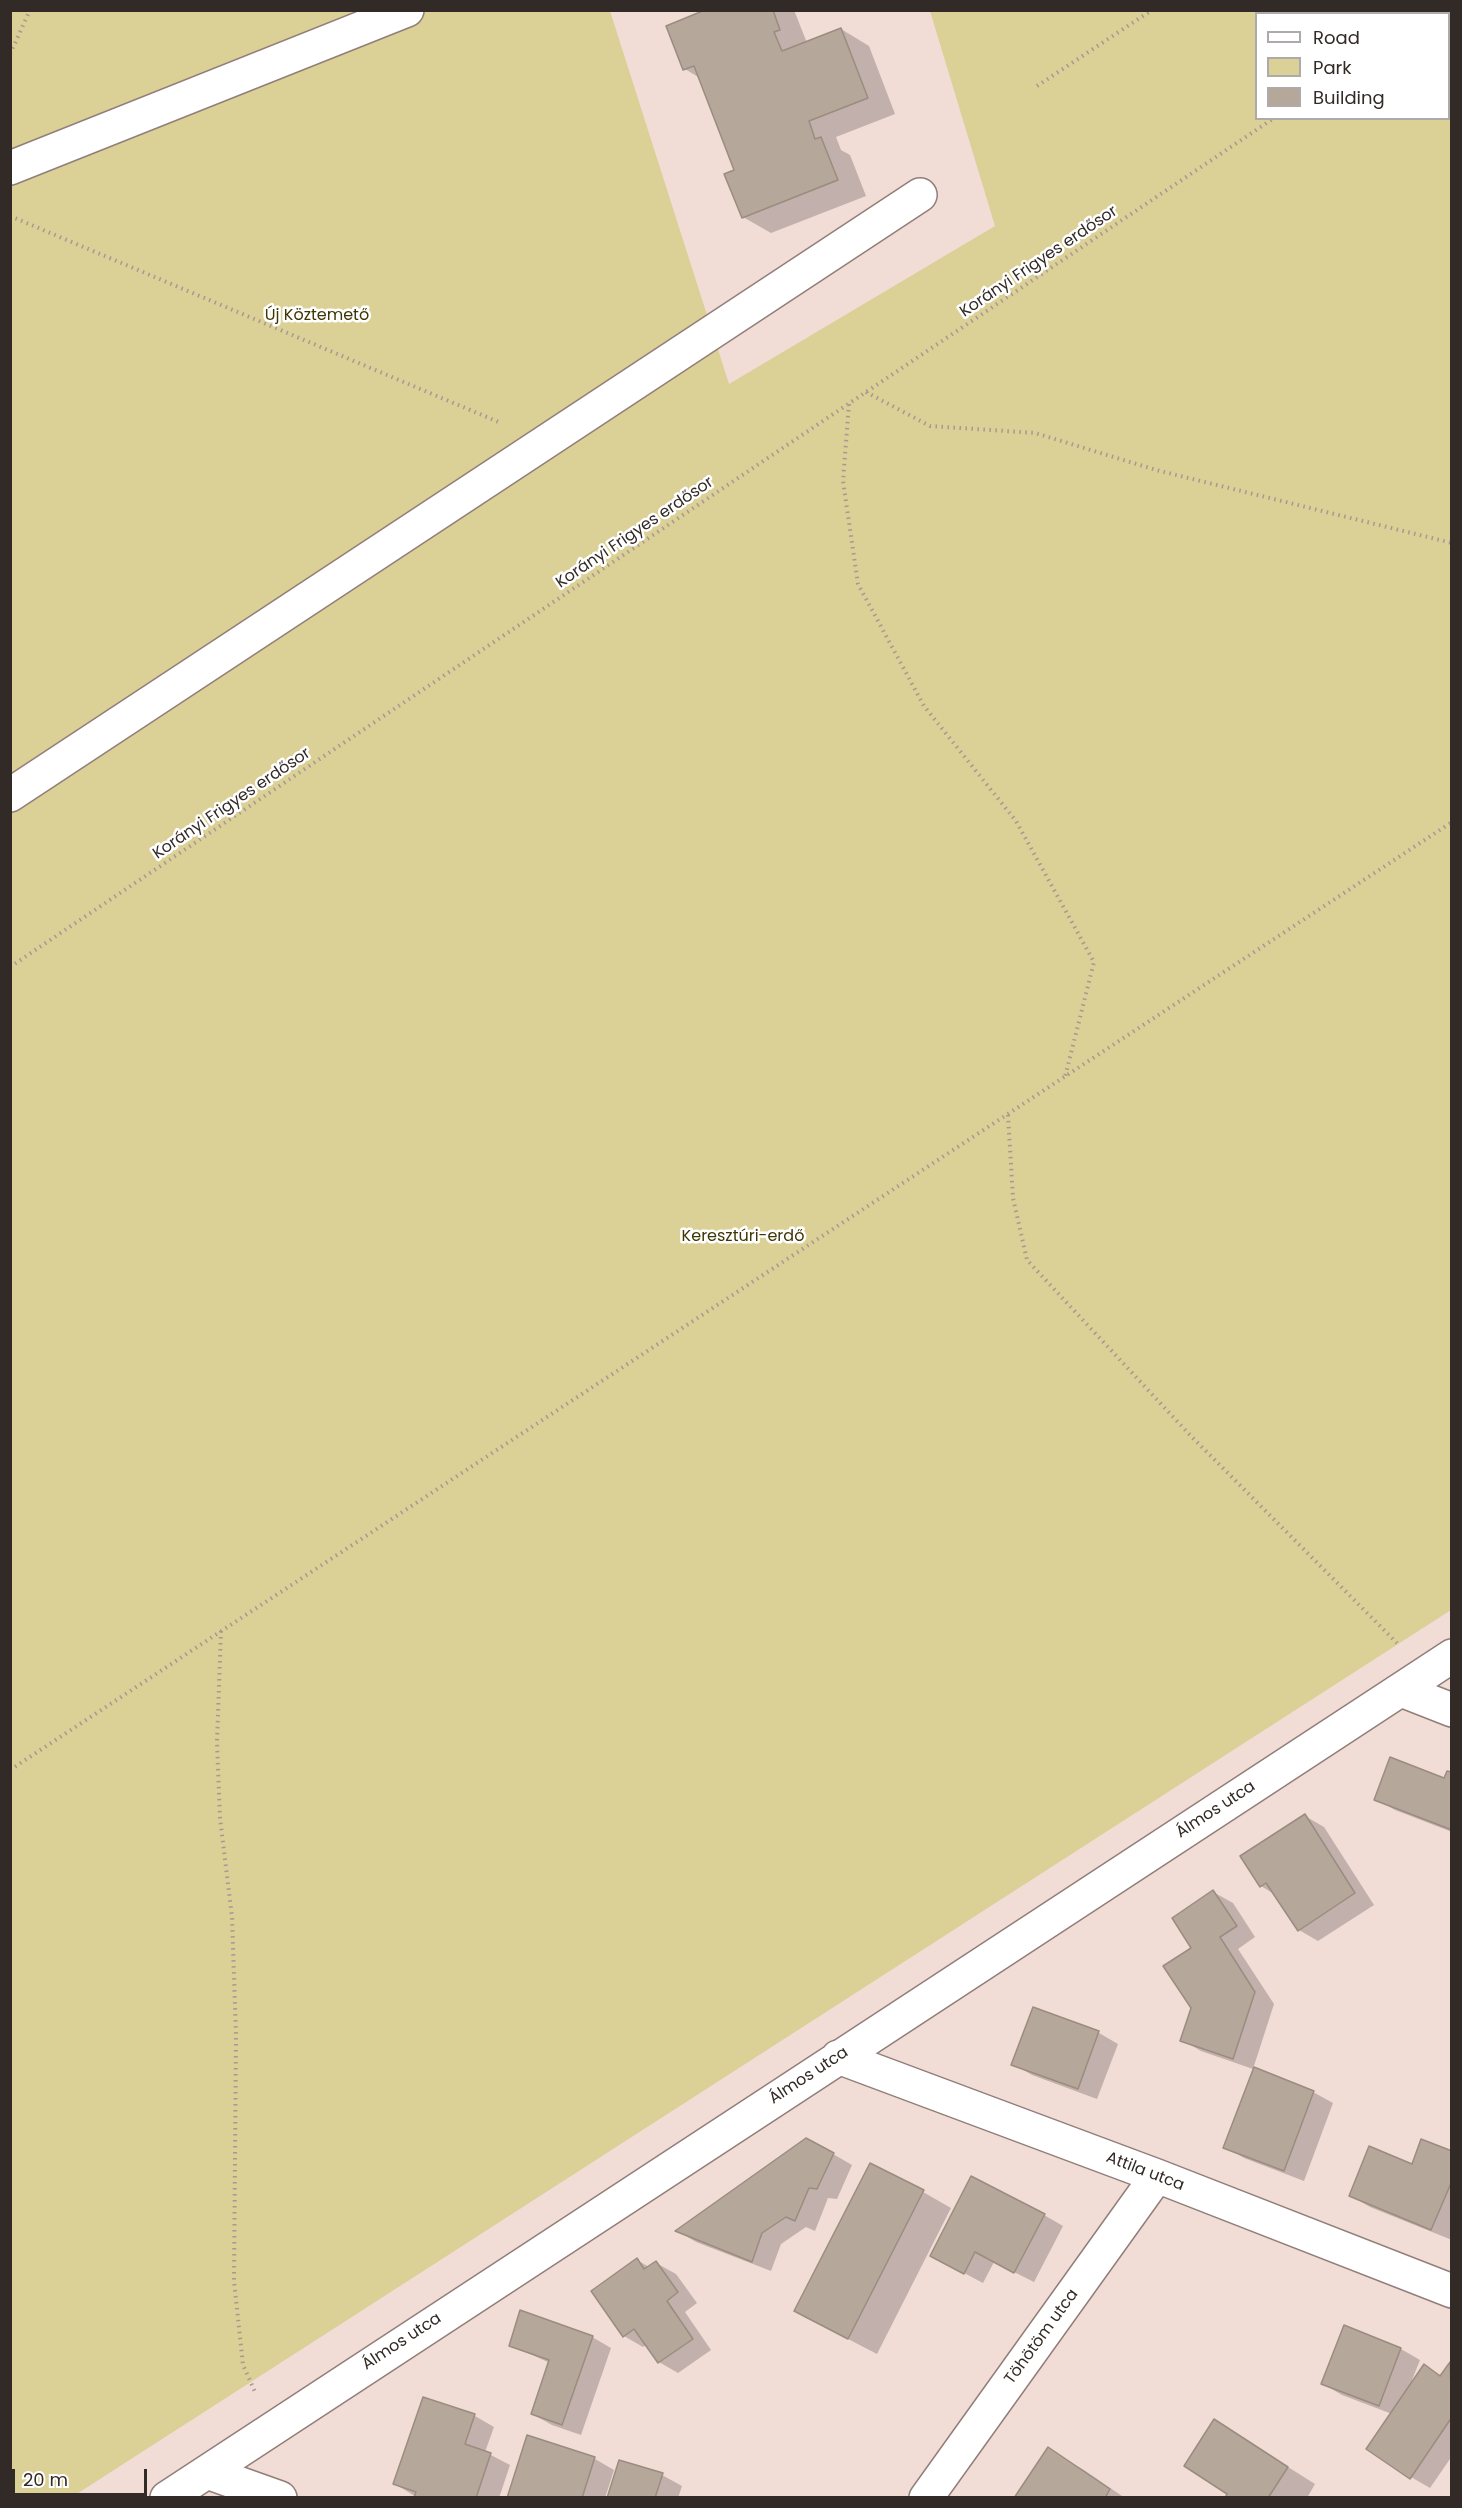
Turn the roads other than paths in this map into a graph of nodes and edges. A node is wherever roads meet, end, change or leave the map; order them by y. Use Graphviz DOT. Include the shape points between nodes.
graph roads {
  1 [pos="407,10"];
  2 [pos="10,168"];
  3 [pos="920,195"];
  4 [pos="10,795"];
  5 [pos="1426,1672"];
  6 [pos="1452,1710"];
  7 [pos="838,2057"];
  8 [pos="1157,2176"];
  9 [pos="1452,2291"];
  10 [pos="207,2472"];
  11 [pos="167,2498"];
  12 [pos="280,2498"];
  13 [pos="926,2498"];
  1 -- 2 [label="street"];
  3 -- 4 [label="street"];
  5 -- 6 [label="street"];
  5 -- 7 [label="street, Álmos utca"];
  7 -- 8 [label="street, Attila utca"];
  7 -- 10 [label="street, Álmos utca"];
  8 -- 9 [label="street, Attila utca"];
  8 -- 13 [label="street, Töhötöm utca"];
  10 -- 11 [label="street, Álmos utca"];
  10 -- 12 [label="street"];
}
